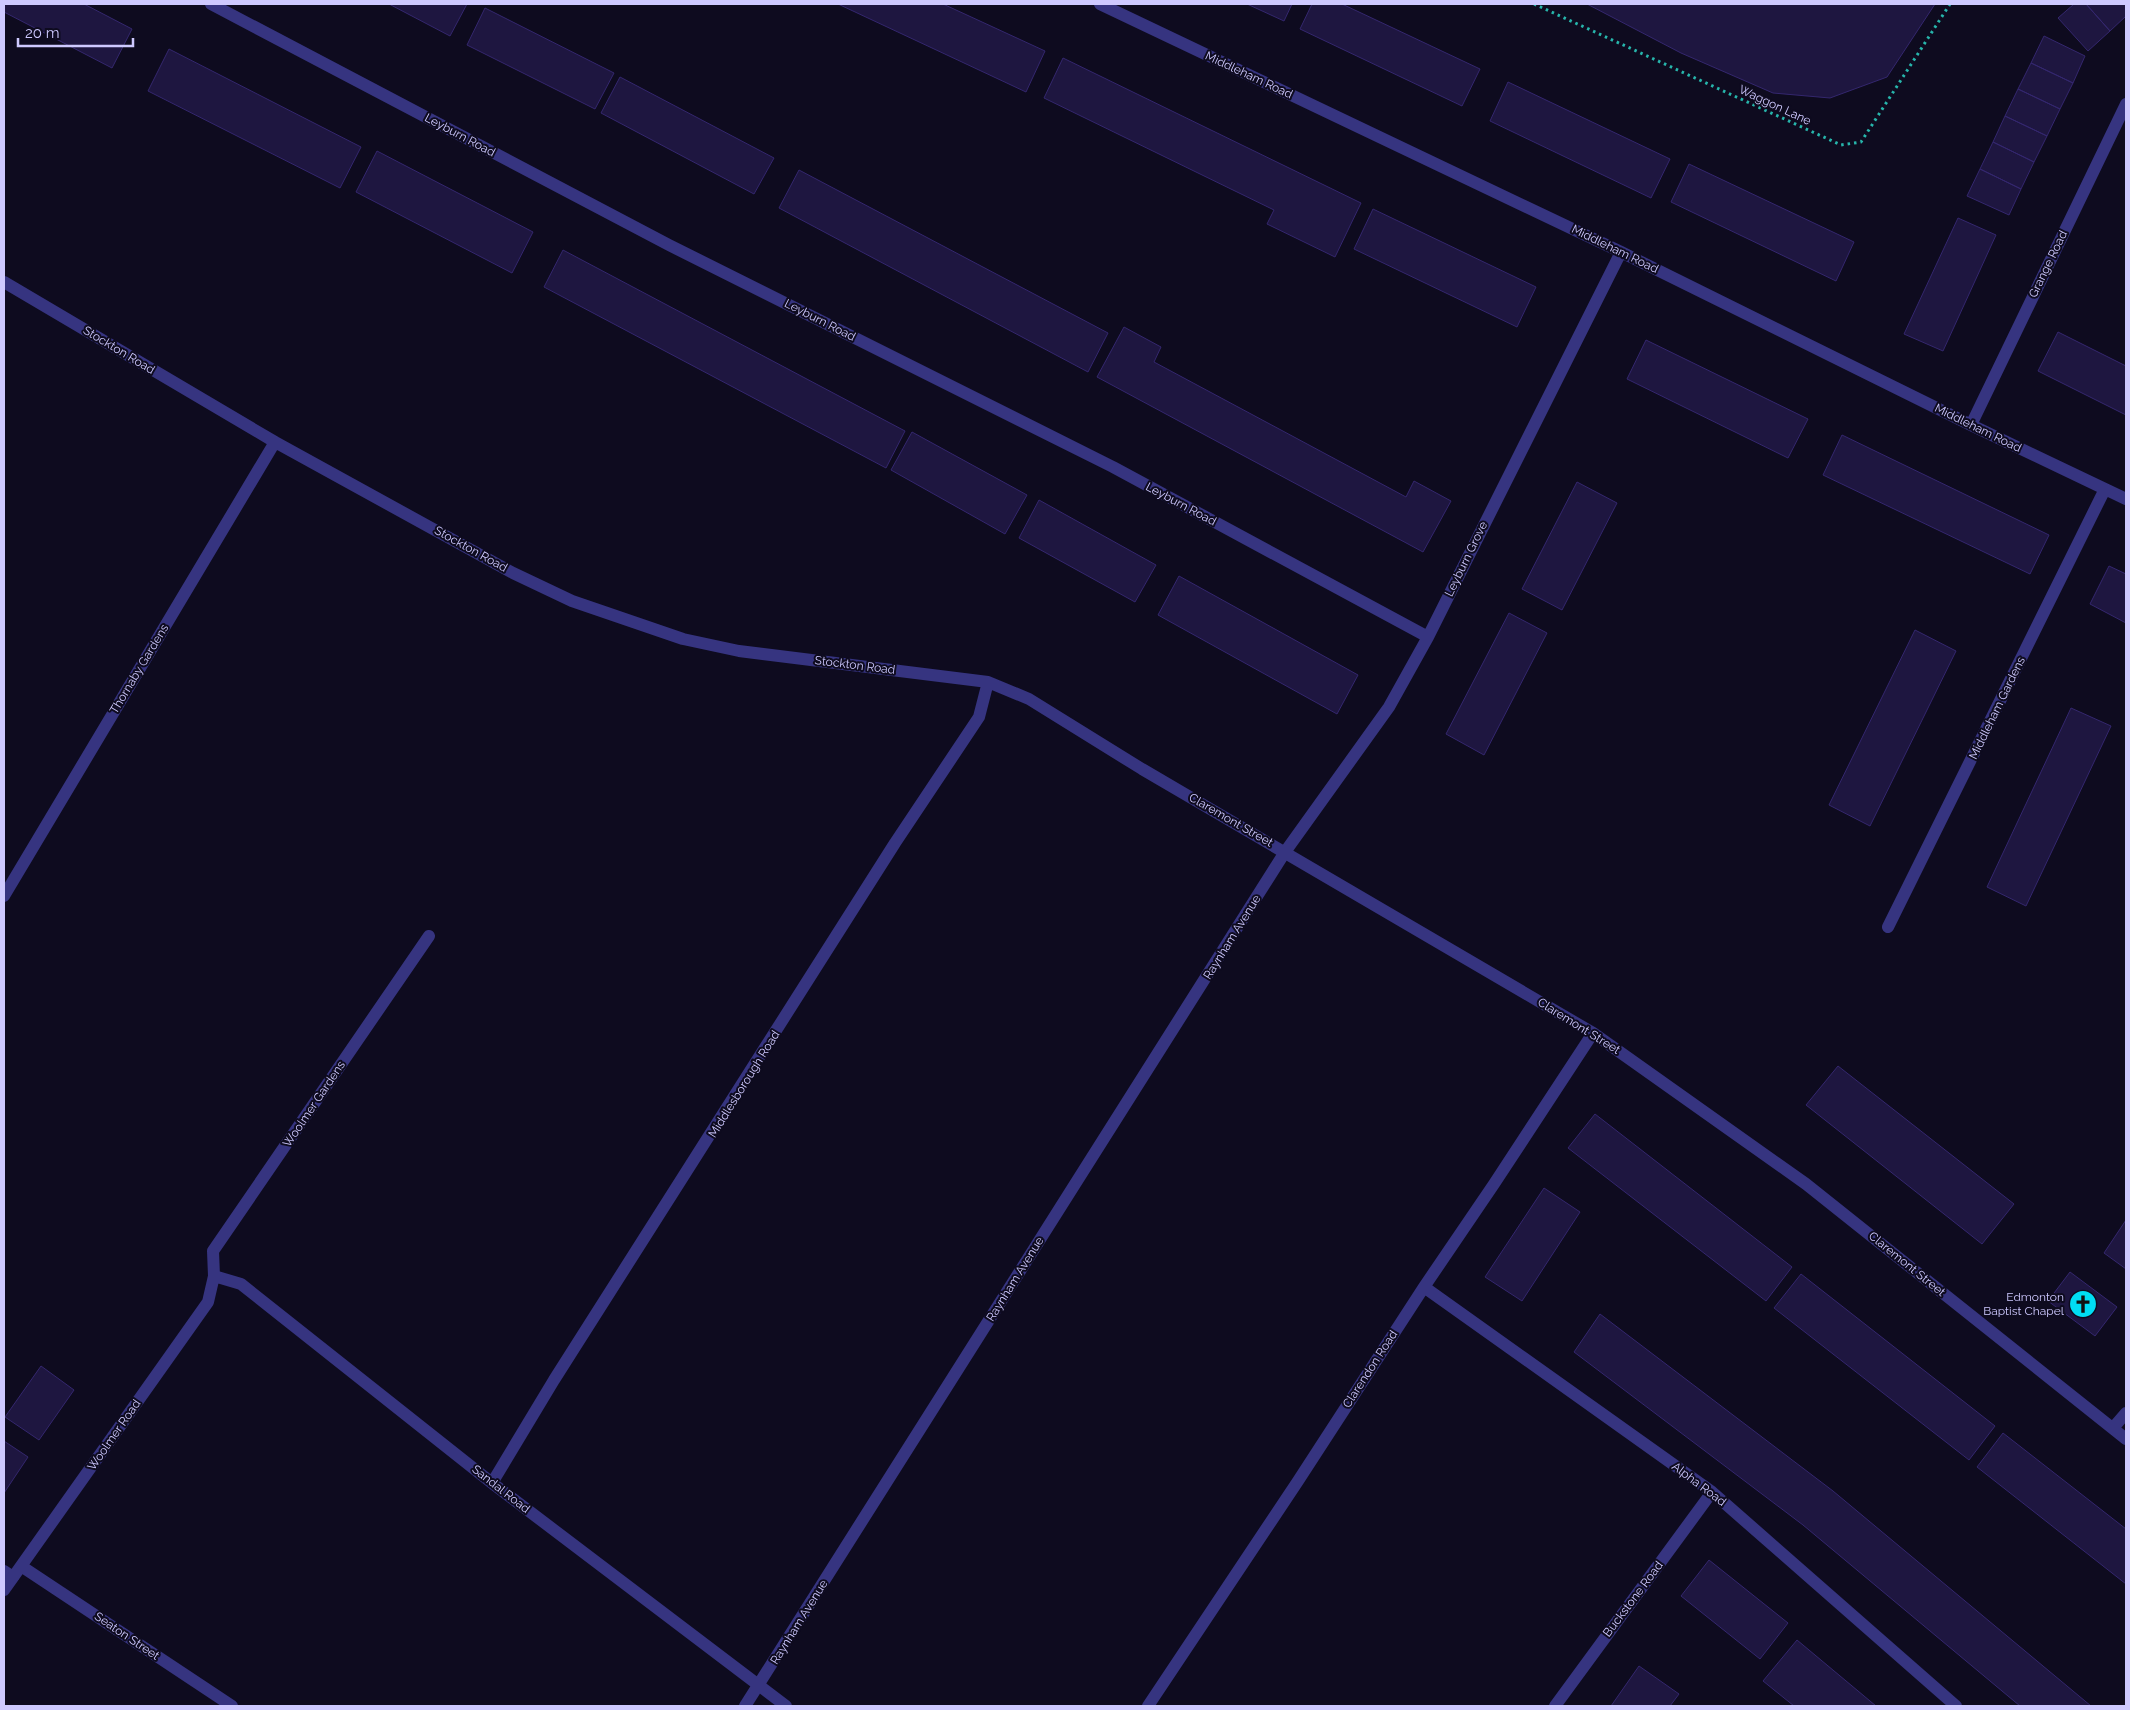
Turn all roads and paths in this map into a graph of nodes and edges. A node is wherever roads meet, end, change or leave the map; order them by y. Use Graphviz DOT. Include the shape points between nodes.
graph roads {
  1 [pos="211,4"];
  2 [pos="1100,4"];
  3 [pos="1534,4"];
  4 [pos="1950,4"];
  5 [pos="2126,105"];
  6 [pos="1621,252"];
  7 [pos="4,282"];
  8 [pos="1971,425"];
  9 [pos="275,442"];
  10 [pos="2105,489"];
  11 [pos="2126,500"];
  12 [pos="1428,637"];
  13 [pos="988,682"];
  14 [pos="1285,852"];
  15 [pos="4,896"];
  16 [pos="1888,927"];
  17 [pos="429,936"];
  18 [pos="1594,1033"];
  19 [pos="214,1276"];
  20 [pos="1424,1287"];
  21 [pos="2126,1412"];
  22 [pos="2113,1428"];
  23 [pos="2126,1439"];
  24 [pos="492,1482"];
  25 [pos="1712,1492"];
  26 [pos="21,1566"];
  27 [pos="8,1574"];
  28 [pos="4,1590"];
  29 [pos="759,1685"];
  30 [pos="232,1706"];
  31 [pos="745,1706"];
  32 [pos="786,1706"];
  33 [pos="1148,1706"];
  34 [pos="1554,1706"];
  35 [pos="1956,1706"];
  1 -- 12 [label="street, Leyburn Road" via="669,245 1113,467"];
  2 -- 6 [label="street, Middleham Road"];
  3 -- 4 [label="path, Waggon Lane" via="1841,145 1861,142"];
  5 -- 8 [label="street, Grange Road"];
  6 -- 8 [label="street, Middleham Road"];
  6 -- 12 [label="street, Leyburn Grove"];
  7 -- 9 [label="street, Stockton Road"];
  8 -- 10 [label="street, Middleham Road"];
  9 -- 13 [label="street, Stockton Road" via="514,573 572,601 683,639 739,651"];
  9 -- 15 [label="street, Thornaby Gardens"];
  10 -- 11 [label="street, Middleham Road"];
  10 -- 16 [label="street, Middleham Gardens"];
  12 -- 14 [label="street, Leyburn Grove" via="1389,707"];
  13 -- 14 [label="street, Claremont Street" via="1029,699"];
  13 -- 24 [label="street, Middlesborough Road" via="979,717 895,843"];
  14 -- 18 [label="street, Claremont Street"];
  14 -- 29 [label="street, Raynham Avenue"];
  17 -- 19 [label="street, Woolmer Gardens" via="213,1251"];
  18 -- 20 [label="street, Clarendon Road"];
  18 -- 22 [label="street, Claremont Street" via="1806,1184"];
  19 -- 24 [label="street, Sandal Road" via="241,1284"];
  19 -- 26 [label="street, Woolmer Road" via="208,1302"];
  20 -- 25 [label="street, Alpha Road"];
  20 -- 33 [label="street, Clarendon Road"];
  21 -- 22 [label="street"];
  22 -- 23 [label="street, Claremont Street"];
  24 -- 29 [label="street, Sandal Road"];
  25 -- 34 [label="street, Buckstone Road"];
  25 -- 35 [label="street, Alpha Road"];
  26 -- 27 [label="street, Woolmer Road"];
  26 -- 30 [label="street, Seaton Street"];
  27 -- 28 [label="street, Woolmer Road"];
  29 -- 31 [label="street, Raynham Avenue"];
  29 -- 32 [label="street, Sandal Road"];
}
